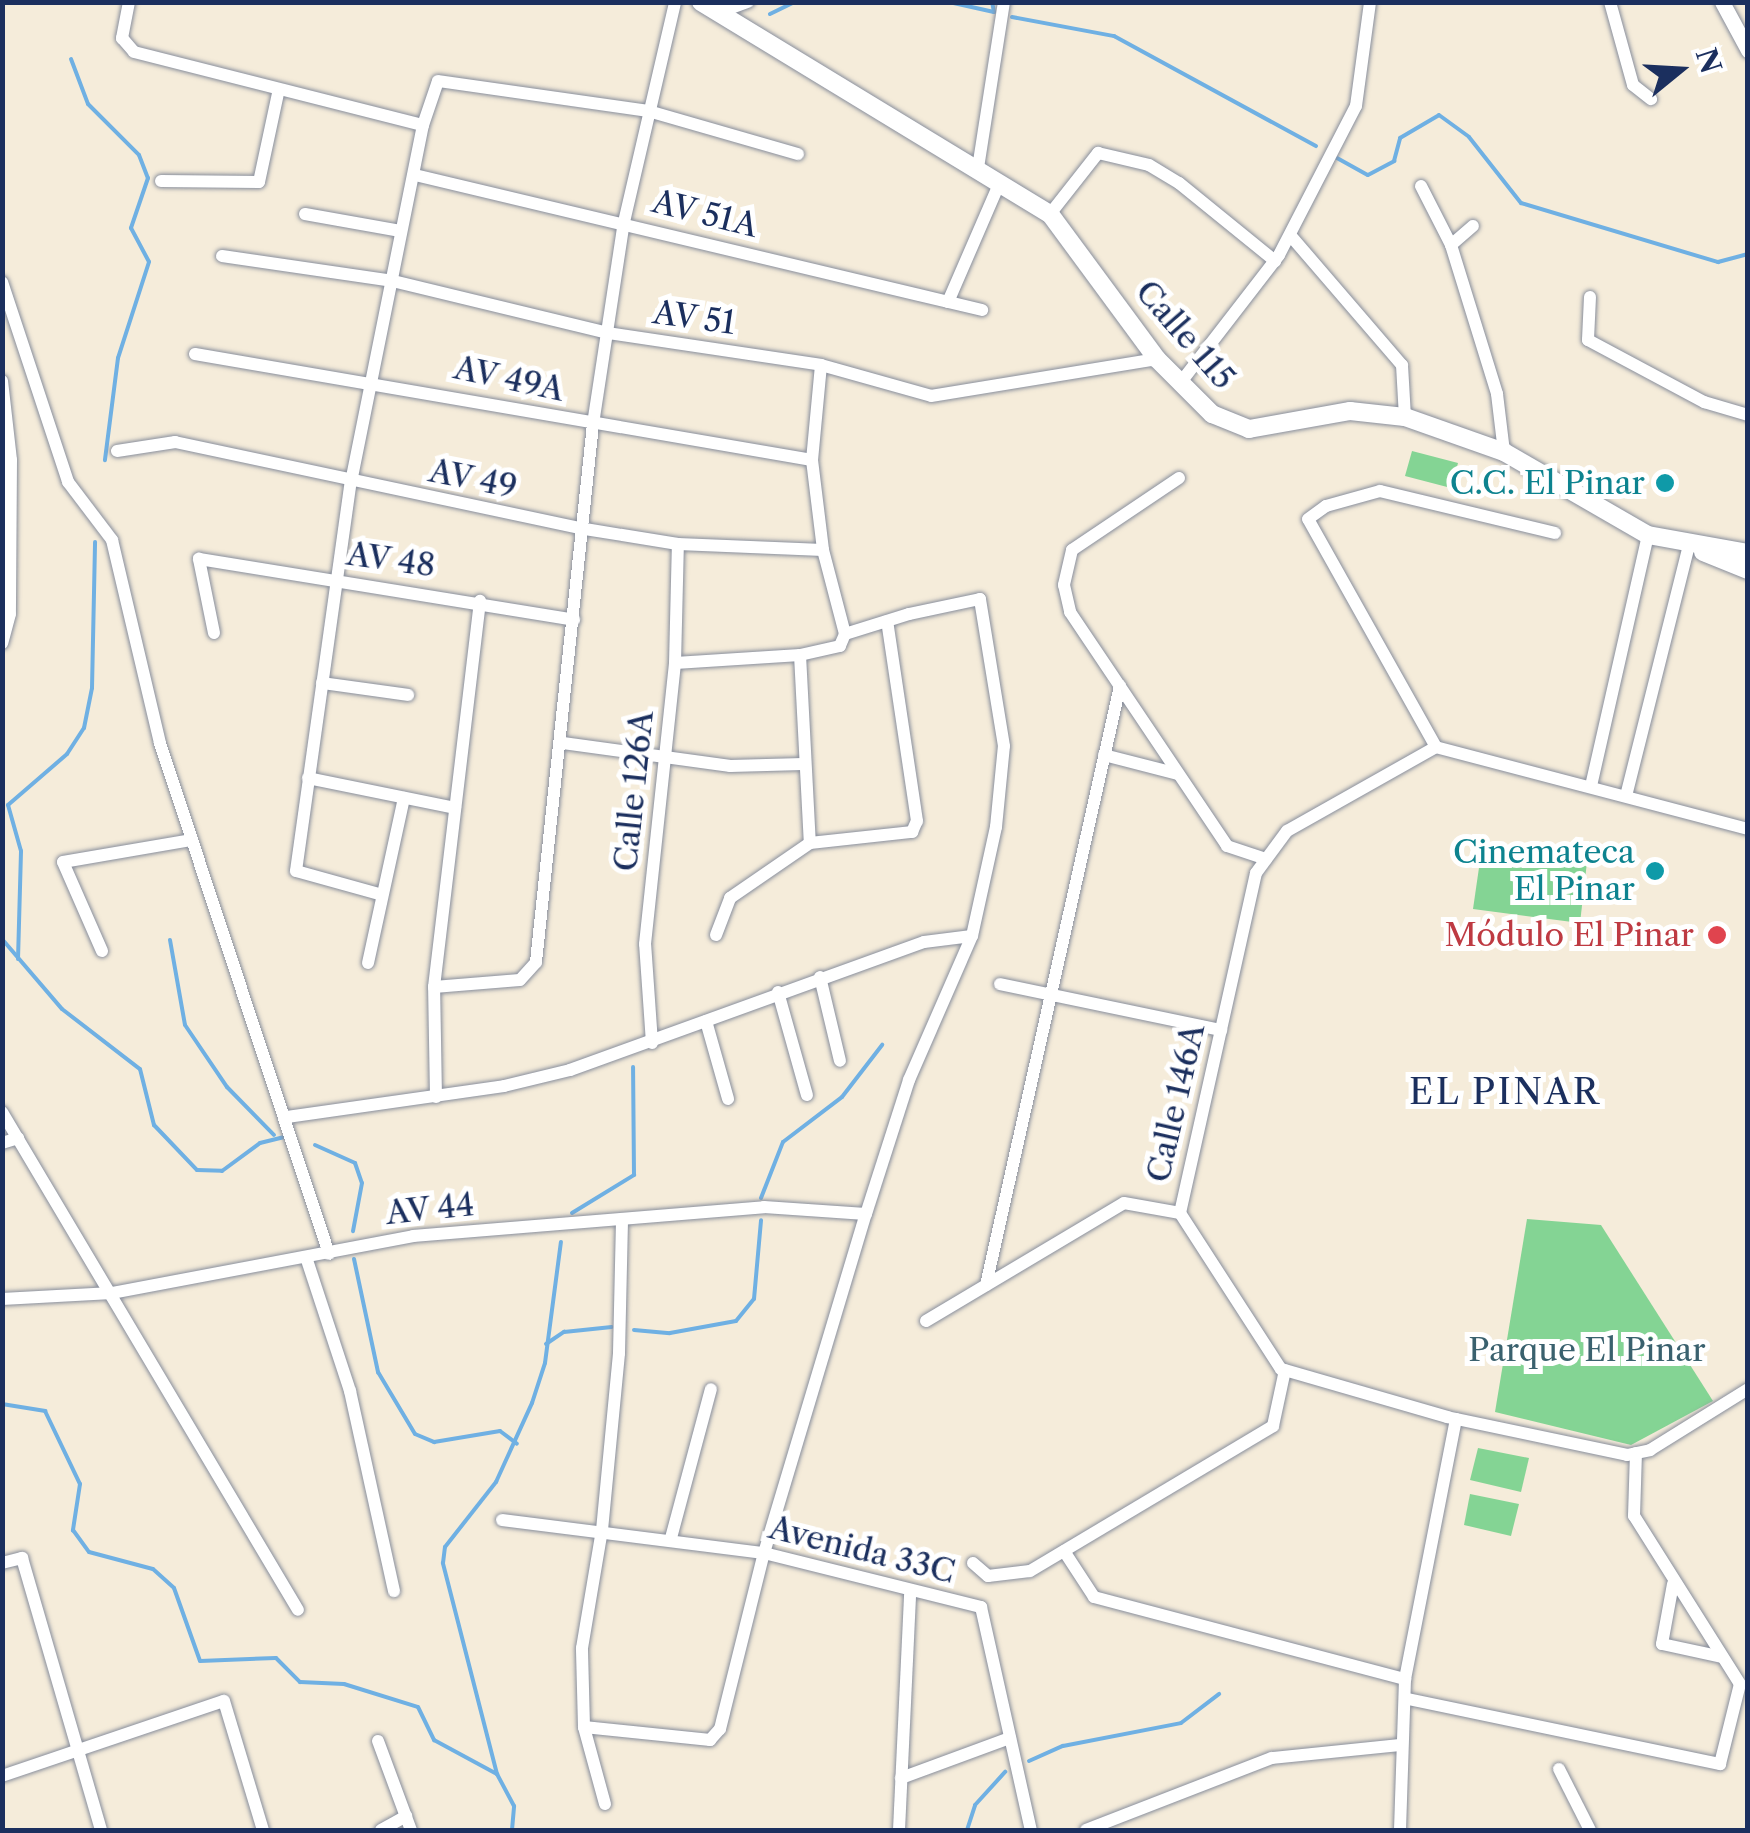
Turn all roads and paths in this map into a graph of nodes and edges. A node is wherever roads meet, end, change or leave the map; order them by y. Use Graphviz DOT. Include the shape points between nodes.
graph roads {
  1 [pos="130,2"];
  2 [pos="675,2"];
  3 [pos="701,2"];
  4 [pos="748,2"];
  5 [pos="1004,2"];
  6 [pos="1370,2"];
  7 [pos="1610,2"];
  8 [pos="1727,4"];
  9 [pos="725,8"];
  10 [pos="1748,50"];
  11 [pos="278,94"];
  12 [pos="1651,100"];
  13 [pos="648,110"];
  14 [pos="422,125"];
  15 [pos="798,154"];
  16 [pos="978,168"];
  17 [pos="415,175"];
  18 [pos="161,181"];
  19 [pos="1000,182"];
  20 [pos="1421,186"];
  21 [pos="305,214"];
  22 [pos="1050,214"];
  23 [pos="624,222"];
  24 [pos="1474,226"];
  25 [pos="400,231"];
  26 [pos="1290,235"];
  27 [pos="1451,245"];
  28 [pos="222,256"];
  29 [pos="1274,261"];
  30 [pos="393,281"];
  31 [pos="2,282"];
  32 [pos="1590,296"];
  33 [pos="948,302"];
  34 [pos="982,310"];
  35 [pos="608,333"];
  36 [pos="195,354"];
  37 [pos="1157,359"];
  38 [pos="822,365"];
  39 [pos="374,380"];
  40 [pos="2,381"];
  41 [pos="1181,382"];
  42 [pos="1748,415"];
  43 [pos="1405,417"];
  44 [pos="593,424"];
  45 [pos="116,451"];
  46 [pos="1504,452"];
  47 [pos="812,460"];
  48 [pos="7,461"];
  49 [pos="1179,478"];
  50 [pos="351,482"];
  51 [pos="584,529"];
  52 [pos="1555,533"];
  53 [pos="1648,535"];
  54 [pos="678,544"];
  55 [pos="1689,546"];
  56 [pos="823,550"];
  57 [pos="1748,553"];
  58 [pos="1748,570"];
  59 [pos="336,580"];
  60 [pos="480,601"];
  61 [pos="574,620"];
  62 [pos="887,621"];
  63 [pos="214,632"];
  64 [pos="846,634"];
  65 [pos="2,643"];
  66 [pos="800,655"];
  67 [pos="675,663"];
  68 [pos="322,683"];
  69 [pos="1120,686"];
  70 [pos="408,695"];
  71 [pos="563,742"];
  72 [pos="1436,747"];
  73 [pos="665,755"];
  74 [pos="1104,755"];
  75 [pos="803,764"];
  76 [pos="1178,774"];
  77 [pos="308,778"];
  78 [pos="1591,786"];
  79 [pos="1626,796"];
  80 [pos="404,798"];
  81 [pos="455,808"];
  82 [pos="1748,828"];
  83 [pos="192,840"];
  84 [pos="810,843"];
  85 [pos="1266,859"];
  86 [pos="380,894"];
  87 [pos="716,936"];
  88 [pos="972,936"];
  89 [pos="102,951"];
  90 [pos="368,963"];
  91 [pos="820,976"];
  92 [pos="1000,984"];
  93 [pos="434,988"];
  94 [pos="778,992"];
  95 [pos="1051,995"];
  96 [pos="706,1021"];
  97 [pos="1221,1030"];
  98 [pos="652,1043"];
  99 [pos="840,1061"];
  100 [pos="807,1095"];
  101 [pos="436,1097"];
  102 [pos="728,1099"];
  103 [pos="2,1112"];
  104 [pos="286,1116"];
  105 [pos="18,1138"];
  106 [pos="2,1143"];
  107 [pos="1180,1213"];
  108 [pos="866,1214"];
  109 [pos="622,1222"];
  110 [pos="328,1254"];
  111 [pos="307,1260"];
  112 [pos="986,1285"];
  113 [pos="112,1293"];
  114 [pos="2,1298"];
  115 [pos="926,1322"];
  116 [pos="1285,1370"];
  117 [pos="711,1389"];
  118 [pos="1748,1390"];
  119 [pos="1456,1419"];
  120 [pos="1636,1453"];
  121 [pos="502,1520"];
  122 [pos="602,1530"];
  123 [pos="671,1538"];
  124 [pos="1064,1550"];
  125 [pos="764,1554"];
  126 [pos="2,1563"];
  127 [pos="972,1564"];
  128 [pos="1673,1584"];
  129 [pos="394,1591"];
  130 [pos="910,1593"];
  131 [pos="298,1610"];
  132 [pos="1722,1657"];
  133 [pos="1405,1679"];
  134 [pos="1408,1699"];
  135 [pos="584,1728"];
  136 [pos="1010,1738"];
  137 [pos="378,1741"];
  138 [pos="1401,1745"];
  139 [pos="75,1747"];
  140 [pos="1560,1770"];
  141 [pos="2,1776"];
  142 [pos="901,1778"];
  143 [pos="606,1804"];
  144 [pos="406,1816"];
  145 [pos="101,1830"];
  146 [pos="263,1830"];
  147 [pos="381,1830"];
  148 [pos="411,1830"];
  149 [pos="898,1830"];
  150 [pos="1031,1830"];
  151 [pos="1086,1830"];
  152 [pos="1400,1830"];
  153 [pos="1590,1830"];
  1 -- 11 [label="street" via="122,38 134,52"];
  2 -- 13 [label="street"];
  3 -- 9 [label="main road, Calle 115"];
  4 -- 9 [label="street"];
  5 -- 16 [label="street"];
  6 -- 26 [label="street" via="1356,106"];
  7 -- 12 [label="street" via="1633,84"];
  8 -- 10 [label="street"];
  9 -- 16 [label="main road, Calle 115"];
  11 -- 14 [label="street"];
  11 -- 18 [label="street" via="259,182"];
  13 -- 14 [label="street" via="447,78 438,81"];
  13 -- 15 [label="street"];
  13 -- 23 [label="street"];
  14 -- 17 [label="street"];
  16 -- 19 [label="main road, Calle 115"];
  17 -- 23 [label="street, AV 51A"];
  17 -- 25 [label="street"];
  19 -- 22 [label="main road, Calle 115"];
  19 -- 33 [label="street"];
  20 -- 27 [label="street"];
  21 -- 25 [label="street"];
  22 -- 29 [label="street" via="1098,154 1149,165 1179,182"];
  22 -- 37 [label="main road, Calle 115"];
  23 -- 33 [label="street, AV 51A"];
  23 -- 35 [label="street"];
  24 -- 27 [label="street"];
  25 -- 30 [label="street"];
  26 -- 29 [label="street"];
  26 -- 43 [label="street" via="1402,365"];
  27 -- 46 [label="street" via="1497,394"];
  28 -- 30 [label="street, AV 51"];
  29 -- 41 [label="street"];
  30 -- 35 [label="street, AV 51"];
  30 -- 39 [label="street"];
  31 -- 83 [label="street" via="68,482 112,540 160,743"];
  32 -- 42 [label="street" via="1588,340 1704,402"];
  33 -- 34 [label="street, AV 51A"];
  35 -- 38 [label="street, AV 51"];
  35 -- 44 [label="street"];
  36 -- 39 [label="street, AV 49A"];
  37 -- 38 [label="street, AV 51" via="931,396"];
  37 -- 41 [label="main road, Calle 115"];
  38 -- 47 [label="street"];
  39 -- 44 [label="street, AV 49A"];
  39 -- 50 [label="street"];
  40 -- 48 [label="street"];
  41 -- 43 [label="main road, Calle 115" via="1212,414 1250,428 1350,411"];
  43 -- 46 [label="main road, Calle 115"];
  44 -- 47 [label="street, AV 49A"];
  44 -- 51 [label="street"];
  45 -- 50 [label="street, AV 49" via="175,442"];
  46 -- 53 [label="main road, Calle 115"];
  47 -- 56 [label="street"];
  48 -- 65 [label="street" via="10,614"];
  49 -- 69 [label="street" via="1072,550 1064,585 1070,612"];
  50 -- 51 [label="street, AV 49"];
  50 -- 59 [label="street"];
  51 -- 54 [label="street, AV 49"];
  51 -- 61 [label="street"];
  52 -- 72 [label="street" via="1380,491 1326,506 1308,520"];
  53 -- 55 [label="main road, Calle 115"];
  53 -- 78 [label="street"];
  54 -- 56 [label="street, AV 49"];
  54 -- 67 [label="street, Calle 126A"];
  55 -- 57 [label="main road, Calle 115"];
  55 -- 58 [label="main road, Calle 115"];
  55 -- 79 [label="street"];
  56 -- 64 [label="street"];
  59 -- 60 [label="street, AV 48"];
  59 -- 63 [label="street, AV 48" via="199,559"];
  59 -- 68 [label="street"];
  60 -- 61 [label="street, AV 48"];
  60 -- 81 [label="street"];
  61 -- 71 [label="street"];
  62 -- 64 [label="street"];
  62 -- 84 [label="street" via="917,821 903,837"];
  62 -- 88 [label="street" via="980,599 1004,746 996,827"];
  64 -- 66 [label="street" via="840,646"];
  66 -- 67 [label="street"];
  66 -- 75 [label="street"];
  67 -- 73 [label="street, Calle 126A"];
  68 -- 70 [label="street"];
  68 -- 77 [label="street"];
  69 -- 74 [label="street"];
  69 -- 76 [label="street"];
  71 -- 73 [label="street"];
  71 -- 93 [label="street" via="529,976"];
  72 -- 78 [label="street"];
  72 -- 85 [label="street, Calle 146A" via="1287,831"];
  73 -- 75 [label="street" via="730,766"];
  73 -- 98 [label="street, Calle 126A" via="645,944"];
  74 -- 76 [label="street"];
  74 -- 95 [label="street"];
  75 -- 84 [label="street"];
  76 -- 85 [label="street" via="1227,846"];
  77 -- 80 [label="street"];
  77 -- 86 [label="street" via="296,871"];
  78 -- 79 [label="street"];
  79 -- 82 [label="street"];
  80 -- 81 [label="street"];
  80 -- 86 [label="street"];
  81 -- 93 [label="street"];
  83 -- 89 [label="street" via="63,862"];
  83 -- 104 [label="street"];
  84 -- 87 [label="street" via="730,898"];
  85 -- 97 [label="street, Calle 146A" via="1256,872"];
  86 -- 90 [label="street"];
  88 -- 91 [label="street" via="924,942"];
  88 -- 108 [label="street" via="909,1080"];
  91 -- 94 [label="street"];
  91 -- 99 [label="street"];
  92 -- 95 [label="street"];
  93 -- 101 [label="street"];
  94 -- 96 [label="street"];
  94 -- 100 [label="street"];
  95 -- 97 [label="street"];
  95 -- 112 [label="street"];
  96 -- 98 [label="street"];
  96 -- 102 [label="street"];
  97 -- 107 [label="street, Calle 146A"];
  98 -- 101 [label="street" via="570,1070"];
  101 -- 104 [label="street"];
  103 -- 105 [label="street"];
  104 -- 110 [label="street"];
  105 -- 106 [label="street"];
  105 -- 113 [label="street"];
  107 -- 112 [label="street" via="1124,1203"];
  107 -- 116 [label="street, Calle 146A"];
  108 -- 109 [label="street, AV 44" via="764,1207"];
  108 -- 125 [label="street"];
  109 -- 110 [label="street, AV 44" via="413,1236"];
  109 -- 122 [label="street" via="619,1352"];
  110 -- 111 [label="street, AV 44"];
  111 -- 113 [label="street, AV 44"];
  111 -- 129 [label="street" via="350,1391"];
  112 -- 115 [label="street"];
  113 -- 114 [label="street, AV 44"];
  113 -- 131 [label="street"];
  116 -- 119 [label="street"];
  116 -- 124 [label="street" via="1274,1426"];
  117 -- 123 [label="street"];
  118 -- 120 [label="street"];
  119 -- 120 [label="street"];
  119 -- 133 [label="street"];
  120 -- 128 [label="street" via="1634,1516"];
  121 -- 122 [label="street, Avenida 33C"];
  122 -- 123 [label="street, Avenida 33C"];
  122 -- 135 [label="street" via="582,1648"];
  123 -- 125 [label="street, Avenida 33C"];
  124 -- 127 [label="street" via="1008,1578 988,1576"];
  124 -- 133 [label="street" via="1094,1597"];
  125 -- 130 [label="street, Avenida 33C"];
  125 -- 135 [label="street" via="720,1729 710,1740"];
  126 -- 139 [label="street" via="22,1558"];
  128 -- 132 [label="street"];
  128 -- 132 [label="street" via="1662,1644"];
  130 -- 136 [label="street, Avenida 33C" via="981,1607"];
  130 -- 142 [label="street"];
  132 -- 134 [label="street" via="1740,1684 1720,1764"];
  133 -- 134 [label="street"];
  134 -- 138 [label="street"];
  135 -- 143 [label="street"];
  136 -- 142 [label="street"];
  136 -- 150 [label="street, Avenida 33C"];
  137 -- 144 [label="street"];
  138 -- 151 [label="street" via="1272,1758"];
  138 -- 152 [label="street"];
  139 -- 141 [label="street"];
  139 -- 145 [label="street"];
  139 -- 146 [label="street" via="224,1701"];
  140 -- 153 [label="street"];
  142 -- 149 [label="street"];
  144 -- 147 [label="street"];
  144 -- 148 [label="street"];
}
